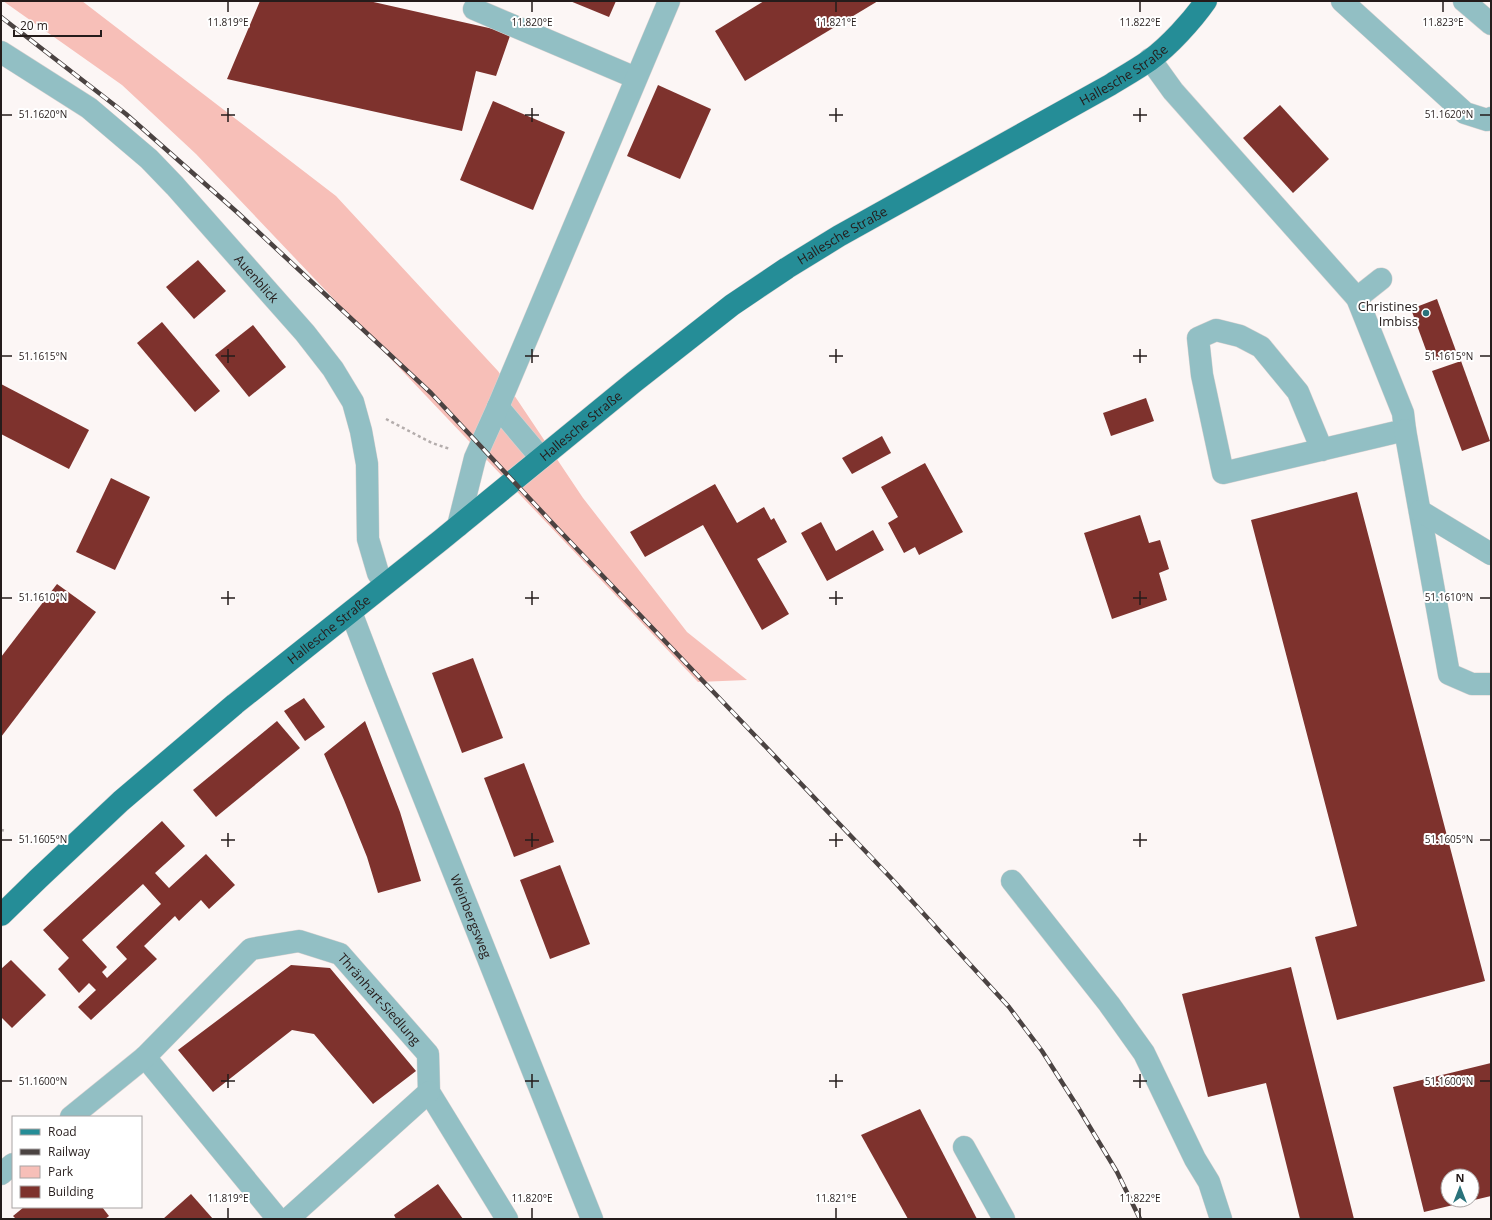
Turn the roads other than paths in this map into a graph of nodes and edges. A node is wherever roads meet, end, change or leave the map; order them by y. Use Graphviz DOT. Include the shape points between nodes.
graph roads {
  1 [pos="669,1"];
  2 [pos="1206,1"];
  3 [pos="1342,1"];
  4 [pos="1464,1"];
  5 [pos="474,9"];
  6 [pos="1491,24"];
  7 [pos="1,52"];
  8 [pos="1150,59"];
  9 [pos="636,78"];
  10 [pos="1491,118"];
  11 [pos="1381,279"];
  12 [pos="1357,298"];
  13 [pos="498,407"];
  14 [pos="1405,430"];
  15 [pos="1322,450"];
  16 [pos="541,458"];
  17 [pos="1420,511"];
  18 [pos="458,526"];
  19 [pos="1491,554"];
  20 [pos="385,584"];
  21 [pos="351,612"];
  22 [pos="1491,684"];
  23 [pos="1012,881"];
  24 [pos="1,915"];
  25 [pos="145,1057"];
  26 [pos="429,1092"];
  27 [pos="72,1116"];
  28 [pos="964,1147"];
  29 [pos="12,1165"];
  30 [pos="1,1174"];
  31 [pos="278,1219"];
  32 [pos="288,1219"];
  33 [pos="507,1219"];
  34 [pos="592,1219"];
  35 [pos="1004,1219"];
  36 [pos="1221,1219"];
  1 -- 9 [label="street"];
  2 -- 8 [label="main road, Hallesche Straße" via="1175,36"];
  3 -- 10 [label="street" via="1466,113 1487,120"];
  4 -- 6 [label="street"];
  5 -- 9 [label="street"];
  7 -- 20 [label="street, Auenblick" via="89,108 149,159 305,333 333,369 353,402 367,464 368,539 378,573"];
  8 -- 12 [label="street" via="1173,91"];
  8 -- 16 [label="main road, Hallesche Straße" via="1110,85 839,236 787,268 726,310"];
  9 -- 13 [label="street"];
  11 -- 12 [label="street"];
  12 -- 14 [label="street" via="1403,414"];
  13 -- 16 [label="street"];
  13 -- 18 [label="street" via="475,458"];
  14 -- 15 [label="street"];
  14 -- 17 [label="street"];
  15 -- 15 [label="street" via="1223,473 1202,375 1198,338 1216,330 1240,336 1261,347 1298,392"];
  16 -- 18 [label="main road, Hallesche Straße"];
  17 -- 19 [label="street"];
  17 -- 22 [label="street" via="1449,674 1472,684"];
  18 -- 20 [label="main road, Hallesche Straße"];
  20 -- 21 [label="main road, Hallesche Straße"];
  21 -- 24 [label="main road, Hallesche Straße" via="235,704 121,801"];
  21 -- 34 [label="street, Weinbergsweg"];
  23 -- 36 [label="street" via="1109,1004 1144,1053 1194,1159 1209,1182"];
  25 -- 26 [label="street, Thränhart-Siedlung" via="251,949 299,942 340,954 428,1054"];
  25 -- 27 [label="street, Thränhart-Siedlung"];
  25 -- 31 [label="street"];
  26 -- 32 [label="street"];
  26 -- 33 [label="street"];
  28 -- 35 [label="street"];
  29 -- 30 [label="street"];
}
